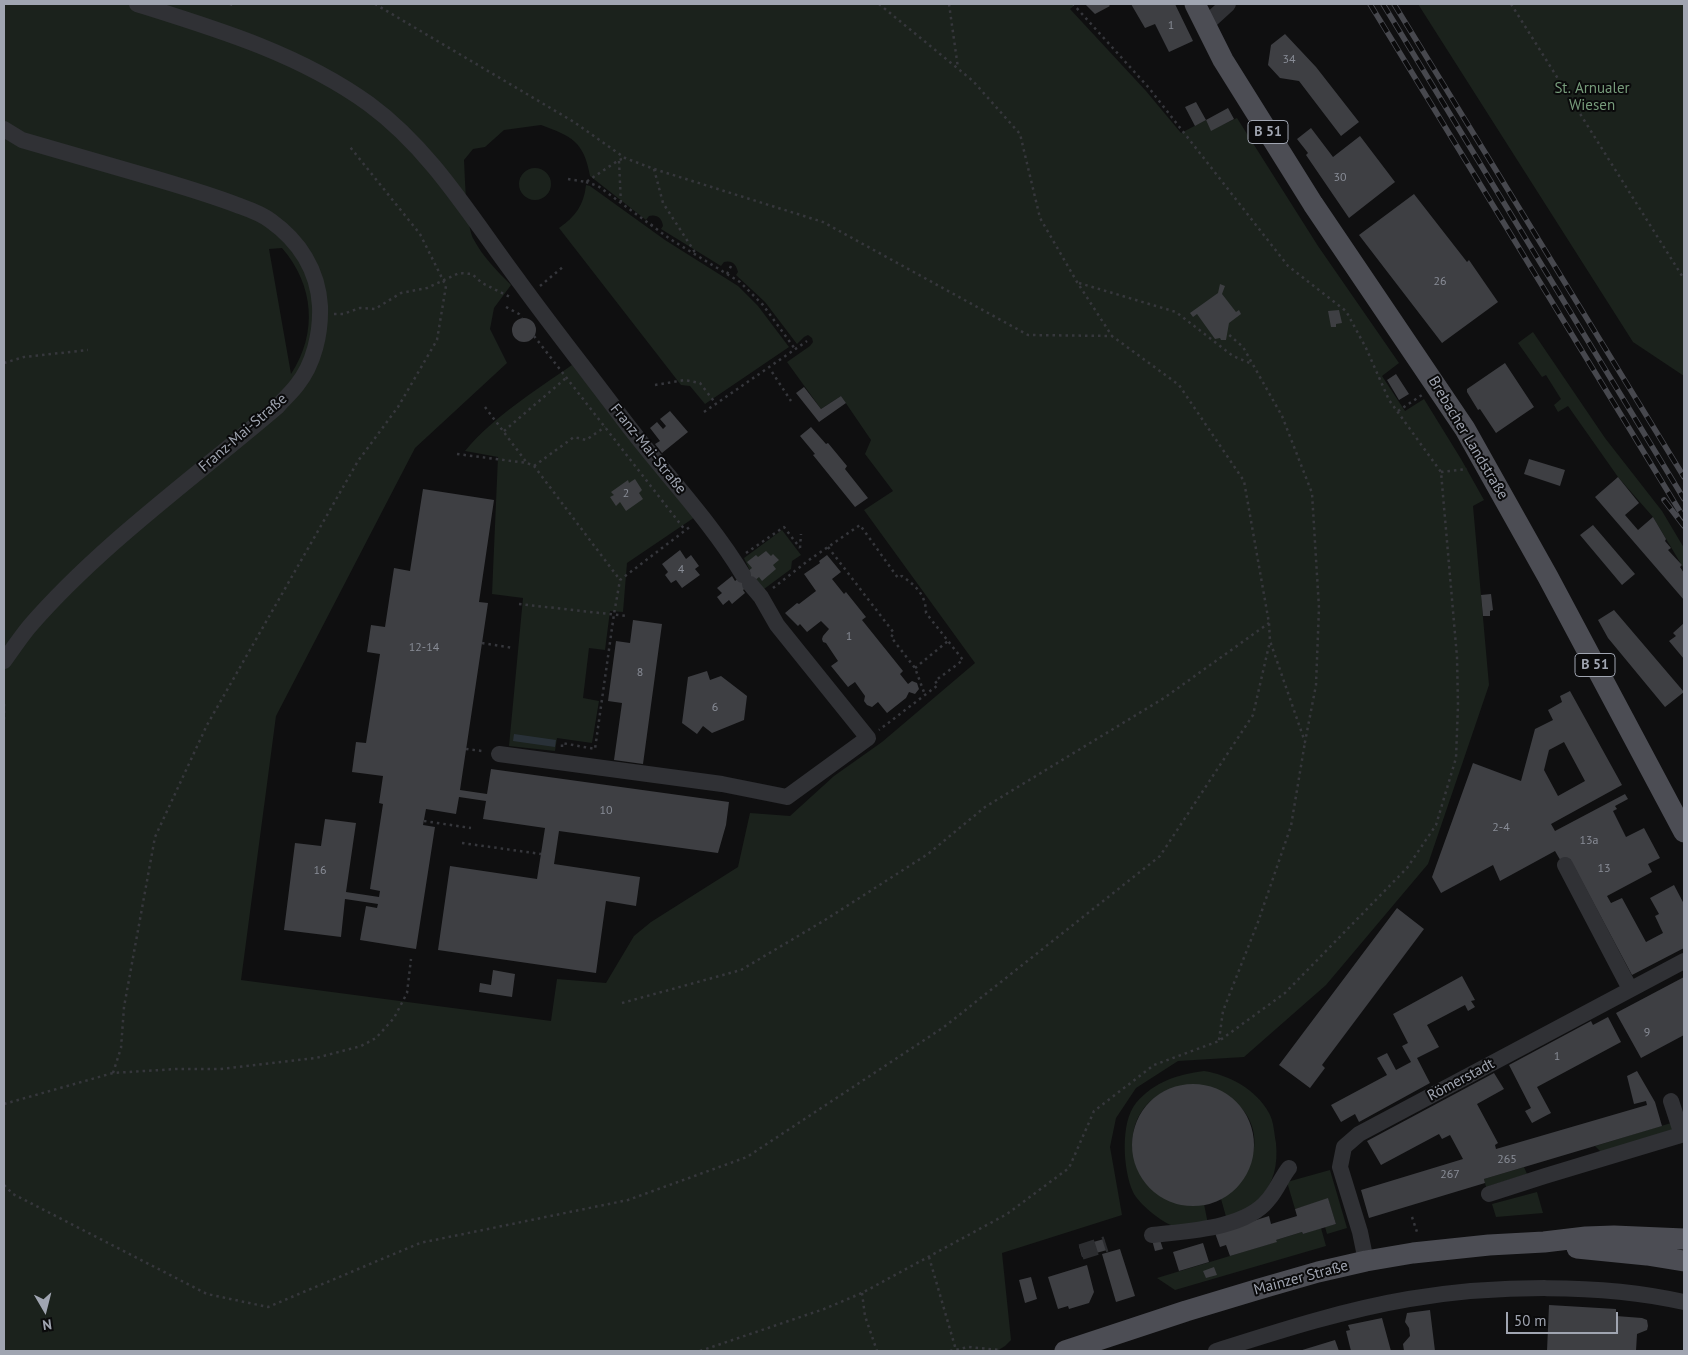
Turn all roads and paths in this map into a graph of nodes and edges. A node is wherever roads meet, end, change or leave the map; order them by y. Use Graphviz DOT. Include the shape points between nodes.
graph roads {
  1 [pos="137,4"];
  2 [pos="230,4"];
  3 [pos="235,4"];
  4 [pos="374,4"];
  5 [pos="879,4"];
  6 [pos="949,4"];
  7 [pos="1073,4"];
  8 [pos="1195,4"];
  9 [pos="1228,4"];
  10 [pos="1511,4"];
  11 [pos="1205,24"];
  12 [pos="958,68"];
  13 [pos="4,129"];
  14 [pos="350,148"];
  15 [pos="625,158"];
  16 [pos="619,160"];
  17 [pos="654,169"];
  18 [pos="568,179"];
  19 [pos="586,182"];
  20 [pos="621,204"];
  21 [pos="654,222"];
  22 [pos="651,226"];
  23 [pos="696,255"];
  24 [pos="564,266"];
  25 [pos="731,266"];
  26 [pos="727,274"];
  27 [pos="1684,279"];
  28 [pos="443,280"];
  29 [pos="1077,282"];
  30 [pos="529,295"];
  31 [pos="512,298"];
  32 [pos="506,307"];
  33 [pos="343,314"];
  34 [pos="522,318"];
  35 [pos="1227,333"];
  36 [pos="534,336"];
  37 [pos="1112,336"];
  38 [pos="807,341"];
  39 [pos="796,349"];
  40 [pos="88,350"];
  41 [pos="4,363"];
  42 [pos="1253,365"];
  43 [pos="772,372"];
  44 [pos="566,378"];
  45 [pos="655,385"];
  46 [pos="1422,395"];
  47 [pos="792,401"];
  48 [pos="716,404"];
  49 [pos="485,407"];
  50 [pos="1398,411"];
  51 [pos="704,412"];
  52 [pos="605,427"];
  53 [pos="504,431"];
  54 [pos="457,454"];
  55 [pos="527,463"];
  56 [pos="534,466"];
  57 [pos="1486,466"];
  58 [pos="1441,472"];
  59 [pos="705,521"];
  60 [pos="686,530"];
  61 [pos="801,534"];
  62 [pos="740,547"];
  63 [pos="828,547"];
  64 [pos="620,580"];
  65 [pos="761,597"];
  66 [pos="519,604"];
  67 [pos="614,614"];
  68 [pos="627,616"];
  69 [pos="1269,623"];
  70 [pos="948,640"];
  71 [pos="1270,641"];
  72 [pos="482,644"];
  73 [pos="513,648"];
  74 [pos="4,661"];
  75 [pos="915,668"];
  76 [pos="925,695"];
  77 [pos="4,704"];
  78 [pos="4,722"];
  79 [pos="868,738"];
  80 [pos="1305,742"];
  81 [pos="466,748"];
  82 [pos="482,751"];
  83 [pos="499,754"];
  84 [pos="560,762"];
  85 [pos="424,821"];
  86 [pos="471,828"];
  87 [pos="1684,832"];
  88 [pos="462,843"];
  89 [pos="541,854"];
  90 [pos="1565,866"];
  91 [pos="411,959"];
  92 [pos="1684,961"];
  93 [pos="1630,989"];
  94 [pos="622,1002"];
  95 [pos="1218,1041"];
  96 [pos="113,1073"];
  97 [pos="1671,1101"];
  98 [pos="4,1104"];
  99 [pos="1683,1135"];
  100 [pos="1289,1168"];
  101 [pos="4,1185"];
  102 [pos="1489,1194"];
  103 [pos="1412,1217"];
  104 [pos="1418,1235"];
  105 [pos="1152,1236"];
  106 [pos="1684,1240"];
  107 [pos="1544,1242"];
  108 [pos="929,1257"];
  109 [pos="1366,1261"];
  110 [pos="1684,1261"];
  111 [pos="862,1293"];
  112 [pos="1684,1302"];
  113 [pos="956,1350"];
  114 [pos="999,1350"];
  115 [pos="700,1351"];
  116 [pos="877,1351"];
  117 [pos="950,1351"];
  118 [pos="1065,1351"];
  119 [pos="1216,1351"];
  1 -- 30 [label="street, Franz-Mai-Straße" via="220,30 280,54 314,69 369,104 432,164"];
  2 -- 3 [label="path"];
  4 -- 15 [label="path" via="574,122"];
  5 -- 12 [label="path"];
  6 -- 12 [label="path"];
  7 -- 50 [label="path" via="1149,88 1288,266 1346,311 1389,400"];
  8 -- 11 [label="main road, B 51"];
  9 -- 11 [label="street"];
  10 -- 27 [label="path"];
  11 -- 57 [label="main road, Brebacher Landstraße / B 51" via="1223,60 1313,204 1437,385"];
  12 -- 29 [label="path" via="974,81 1020,134 1040,218"];
  13 -- 74 [label="street, Franz-Mai-Straße" via="22,140 212,195 270,220 292,238 310,266 317,286 320,315 309,366 277,407 73,581 28,628"];
  14 -- 28 [label="path" via="420,234"];
  15 -- 16 [label="path"];
  15 -- 17 [label="path"];
  16 -- 19 [label="path"];
  16 -- 20 [label="path"];
  17 -- 23 [label="path" via="663,203"];
  17 -- 37 [label="path" via="823,222 1028,335"];
  18 -- 19 [label="path"];
  19 -- 20 [label="path" via="598,186"];
  20 -- 22 [label="path"];
  21 -- 22 [label="path"];
  22 -- 23 [label="path"];
  23 -- 26 [label="path"];
  24 -- 30 [label="path"];
  25 -- 26 [label="path"];
  26 -- 39 [label="path" via="761,304"];
  28 -- 31 [label="path" via="460,273 472,274 482,283"];
  28 -- 33 [label="path" via="426,288 401,293 375,309 360,308"];
  28 -- 96 [label="path" via="446,286 437,340 398,407 358,461 207,725 155,837 124,1007 122,1048"];
  29 -- 37 [label="path"];
  29 -- 42 [label="path" via="1176,312 1233,356"];
  30 -- 59 [label="street, Franz-Mai-Straße"];
  32 -- 34 [label="path"];
  35 -- 42 [label="path" via="1242,346"];
  36 -- 44 [label="path"];
  37 -- 69 [label="path" via="1179,385 1244,481"];
  38 -- 39 [label="path"];
  39 -- 48 [label="path"];
  40 -- 41 [label="path" via="24,357"];
  42 -- 80 [label="path" via="1282,416 1312,493 1320,608 1316,685"];
  43 -- 47 [label="path"];
  44 -- 52 [label="path"];
  44 -- 53 [label="path"];
  45 -- 48 [label="path" via="685,380 700,383"];
  46 -- 50 [label="path"];
  48 -- 51 [label="path"];
  49 -- 53 [label="path"];
  50 -- 58 [label="path"];
  52 -- 56 [label="path" via="586,440 574,437"];
  52 -- 60 [label="path"];
  53 -- 55 [label="path"];
  54 -- 55 [label="path"];
  55 -- 56 [label="path"];
  56 -- 64 [label="path"];
  57 -- 58 [label="path"];
  57 -- 87 [label="main road, Brebacher Landstraße / B 51"];
  58 -- 95 [label="path" via="1458,705 1456,758 1436,825 1407,868 1285,993"];
  59 -- 60 [label="path"];
  59 -- 65 [label="street, Franz-Mai-Straße"];
  60 -- 64 [label="path"];
  61 -- 62 [label="path" via="800,548 784,527 745,554"];
  63 -- 65 [label="path"];
  63 -- 70 [label="path" via="860,525 898,578 902,576 919,590 926,604 926,613"];
  63 -- 75 [label="path" via="894,633 891,637"];
  64 -- 67 [label="path"];
  65 -- 79 [label="street, Franz-Mai-Straße" via="777,625"];
  66 -- 67 [label="path"];
  67 -- 68 [label="path"];
  67 -- 84 [label="path" via="595,749 562,743"];
  69 -- 71 [label="path"];
  69 -- 94 [label="path" via="1164,698 985,807 928,854 741,970"];
  70 -- 75 [label="path"];
  70 -- 76 [label="path" via="963,660 934,681 938,685"];
  71 -- 80 [label="path"];
  71 -- 101 [label="path" via="1253,714 1160,856 944,1027 747,1157 628,1200 420,1243 268,1308 207,1294 13,1194"];
  72 -- 73 [label="path"];
  75 -- 76 [label="path"];
  76 -- 79 [label="path"];
  77 -- 78 [label="path"];
  79 -- 84 [label="street" via="787,797 722,784"];
  80 -- 95 [label="path" via="1291,826 1223,1011"];
  81 -- 82 [label="path"];
  83 -- 84 [label="street"];
  85 -- 86 [label="path"];
  88 -- 89 [label="path"];
  90 -- 93 [label="street"];
  91 -- 96 [label="path" via="407,993 394,1018 376,1038 361,1046 316,1058 220,1069"];
  92 -- 93 [label="street, Römerstadt"];
  93 -- 109 [label="street, Römerstadt" via="1368,1129 1344,1147 1340,1167"];
  95 -- 108 [label="path" via="1154,1065 1094,1111 1069,1168 1007,1214"];
  96 -- 98 [label="path"];
  97 -- 99 [label="street"];
  99 -- 102 [label="street"];
  100 -- 105 [label="street" via="1268,1201 1249,1216 1208,1228"];
  103 -- 104 [label="path"];
  106 -- 107 [label="main road, Mainzer Straße" via="1586,1236"];
  107 -- 109 [label="main road, Mainzer Straße" via="1413,1253"];
  107 -- 110 [label="main road, Mainzer Straße"];
  108 -- 111 [label="path"];
  108 -- 113 [label="path"];
  109 -- 118 [label="main road, Mainzer Straße" via="1213,1302"];
  111 -- 115 [label="path" via="824,1310"];
  111 -- 116 [label="path" via="865,1316"];
  112 -- 119 [label="street" via="1650,1295 1562,1289 1438,1295 1329,1317"];
  113 -- 114 [label="path" via="969,1347"];
  113 -- 117 [label="path"];
}
